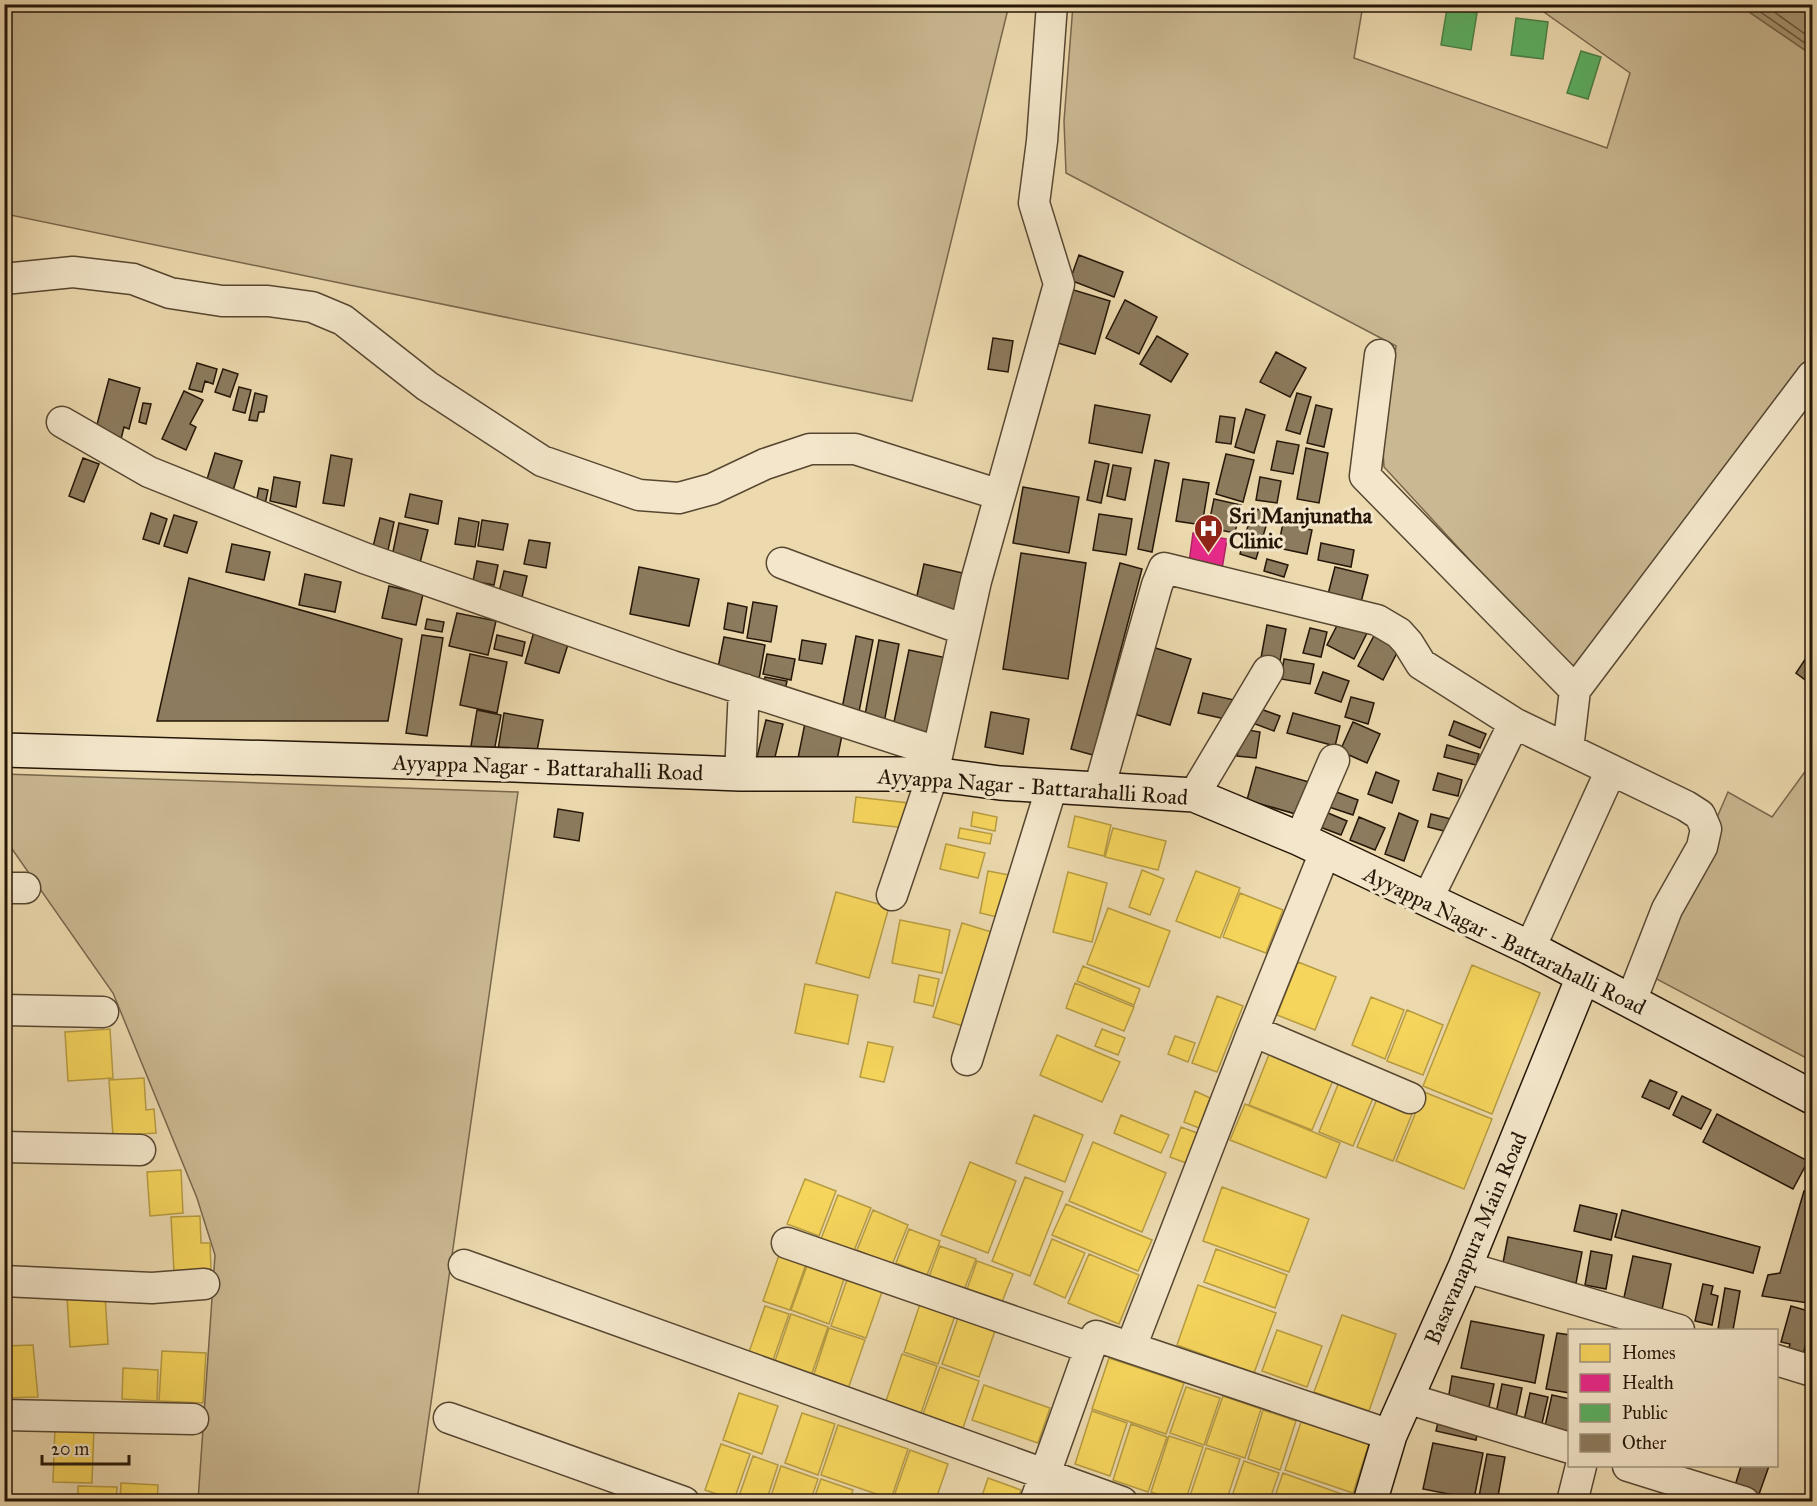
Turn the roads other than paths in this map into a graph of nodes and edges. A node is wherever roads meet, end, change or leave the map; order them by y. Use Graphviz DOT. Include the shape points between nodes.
graph roads {
  1 [pos="1052,4"];
  2 [pos="4,279"];
  3 [pos="1380,355"];
  4 [pos="1812,376"];
  5 [pos="62,422"];
  6 [pos="1000,495"];
  7 [pos="782,562"];
  8 [pos="965,630"];
  9 [pos="1268,671"];
  10 [pos="744,689"];
  11 [pos="1575,690"];
  12 [pos="1514,723"];
  13 [pos="1568,749"];
  14 [pos="4,750"];
  15 [pos="1334,760"];
  16 [pos="935,763"];
  17 [pos="1611,770"];
  18 [pos="740,774"];
  19 [pos="1052,786"];
  20 [pos="1099,789"];
  21 [pos="1194,795"];
  22 [pos="1312,845"];
  23 [pos="892,895"];
  24 [pos="1428,898"];
  25 [pos="1530,948"];
  26 [pos="1583,976"];
  27 [pos="1631,1001"];
  28 [pos="4,1010"];
  29 [pos="103,1012"];
  30 [pos="1253,1031"];
  31 [pos="967,1060"];
  32 [pos="1812,1097"];
  33 [pos="1410,1098"];
  34 [pos="4,1147"];
  35 [pos="140,1150"];
  36 [pos="787,1243"];
  37 [pos="464,1265"];
  38 [pos="1465,1267"];
  39 [pos="4,1281"];
  40 [pos="204,1284"];
  41 [pos="1676,1329"];
  42 [pos="1131,1347"];
  43 [pos="1090,1348"];
  44 [pos="1778,1361"];
  45 [pos="1812,1371"];
  46 [pos="1406,1398"];
  47 [pos="4,1415"];
  48 [pos="194,1419"];
  49 [pos="449,1419"];
  50 [pos="1390,1435"];
  51 [pos="1568,1448"];
  52 [pos="1581,1467"];
  53 [pos="1631,1467"];
  54 [pos="1044,1474"];
  55 [pos="684,1502"];
  56 [pos="1035,1502"];
  57 [pos="1122,1502"];
  58 [pos="1370,1502"];
  59 [pos="1572,1502"];
  60 [pos="1744,1502"];
  1 -- 6 [label="street" via="1034,204 1059,284"];
  2 -- 6 [label="street" via="73,272 133,279 170,293 222,302 268,301 312,307 343,320 427,386 542,460 639,495 679,498 712,489 765,464 810,449 855,449"];
  3 -- 11 [label="street" via="1365,476"];
  4 -- 11 [label="street"];
  5 -- 10 [label="street" via="149,472 353,554"];
  6 -- 8 [label="street"];
  7 -- 8 [label="street"];
  8 -- 16 [label="street"];
  9 -- 21 [label="street"];
  10 -- 16 [label="street"];
  10 -- 18 [label="street"];
  11 -- 13 [label="street"];
  12 -- 13 [label="street"];
  12 -- 20 [label="street" via="1421,664 1399,633 1377,620 1164,568"];
  12 -- 24 [label="street"];
  13 -- 17 [label="street"];
  14 -- 18 [label="main road, Ayyappa Nagar - Battarahalli Road"];
  15 -- 22 [label="street"];
  16 -- 18 [label="main road, Ayyappa Nagar - Battarahalli Road"];
  16 -- 19 [label="main road, Ayyappa Nagar - Battarahalli Road" via="1000,783"];
  16 -- 23 [label="street"];
  17 -- 25 [label="street"];
  17 -- 27 [label="street" via="1686,806 1700,815 1706,829 1702,847 1667,909"];
  19 -- 20 [label="main road, Ayyappa Nagar - Battarahalli Road"];
  19 -- 31 [label="street"];
  20 -- 21 [label="main road, Ayyappa Nagar - Battarahalli Road"];
  21 -- 22 [label="main road, Ayyappa Nagar - Battarahalli Road"];
  22 -- 24 [label="main road, Ayyappa Nagar - Battarahalli Road"];
  22 -- 30 [label="street"];
  24 -- 25 [label="main road, Ayyappa Nagar - Battarahalli Road"];
  25 -- 26 [label="main road, Ayyappa Nagar - Battarahalli Road"];
  26 -- 27 [label="main road, Ayyappa Nagar - Battarahalli Road"];
  26 -- 38 [label="main road, Basavanapura Main Road"];
  27 -- 32 [label="main road, Ayyappa Nagar - Battarahalli Road"];
  28 -- 29 [label="street"];
  30 -- 33 [label="street"];
  30 -- 42 [label="street"];
  34 -- 35 [label="street"];
  36 -- 43 [label="street"];
  37 -- 54 [label="street"];
  38 -- 41 [label="street"];
  38 -- 46 [label="main road, Basavanapura Main Road"];
  39 -- 40 [label="street" via="152,1288"];
  42 -- 43 [label="street" via="1096,1336"];
  42 -- 50 [label="street"];
  43 -- 54 [label="street"];
  44 -- 45 [label="street"];
  46 -- 50 [label="main road, Basavanapura Main Road"];
  46 -- 51 [label="street"];
  47 -- 48 [label="street"];
  49 -- 55 [label="street"];
  50 -- 58 [label="main road, Basavanapura Main Road"];
  52 -- 59 [label="street"];
  53 -- 60 [label="street"];
  54 -- 56 [label="street"];
  54 -- 57 [label="street"];
}
